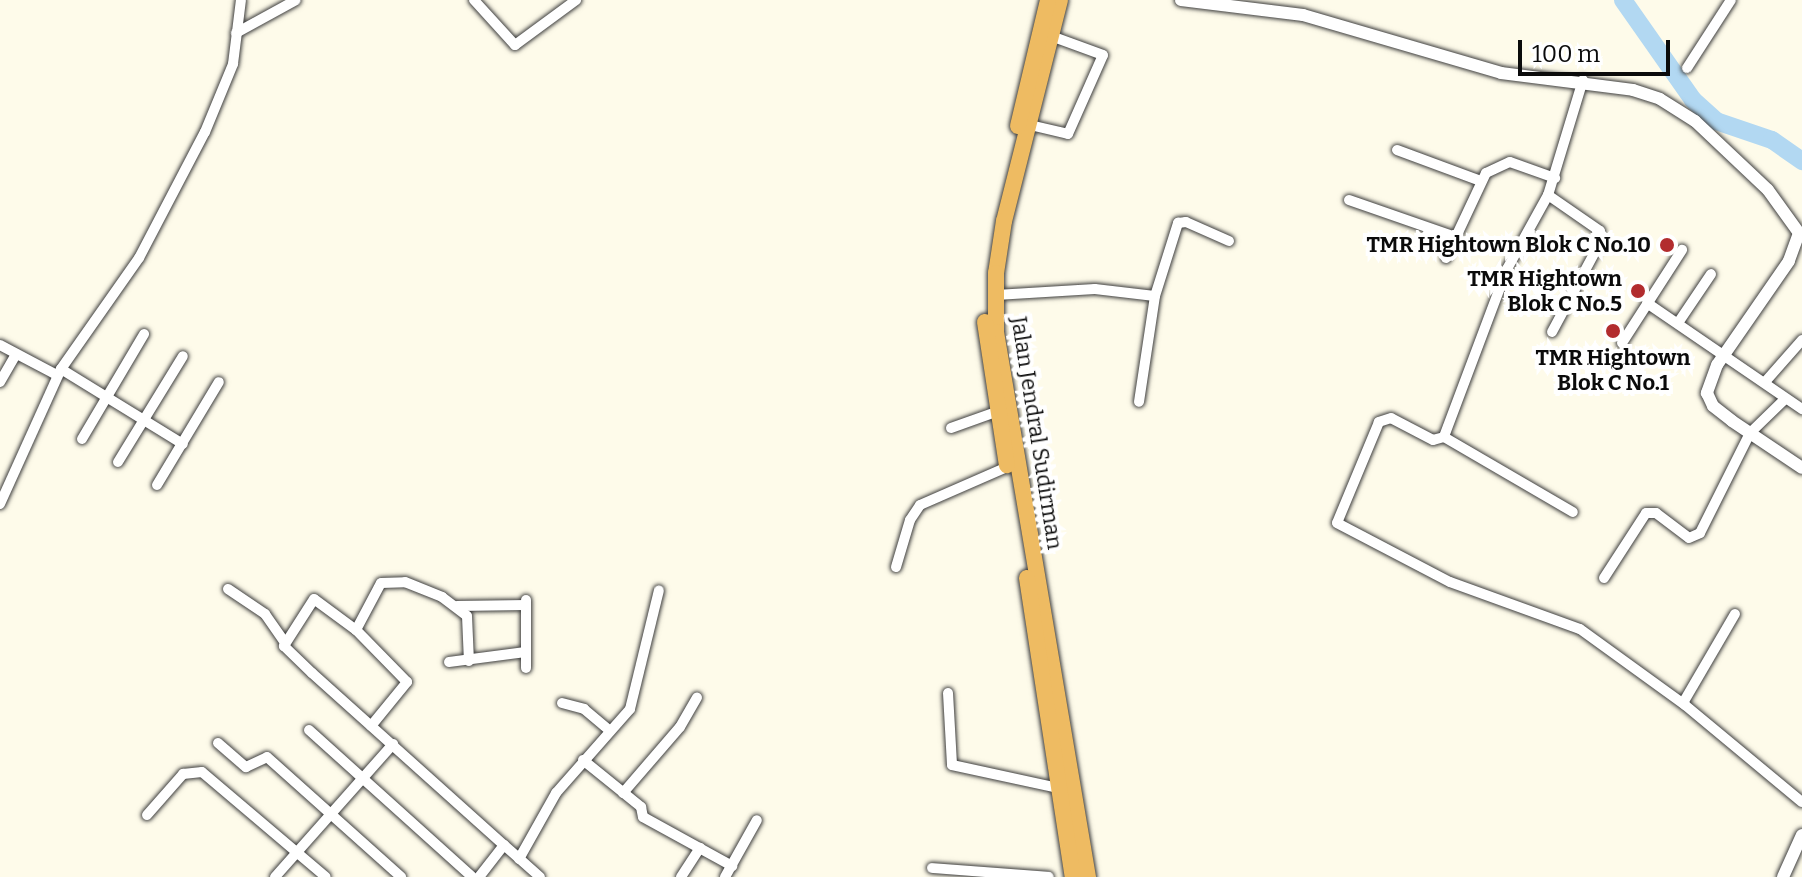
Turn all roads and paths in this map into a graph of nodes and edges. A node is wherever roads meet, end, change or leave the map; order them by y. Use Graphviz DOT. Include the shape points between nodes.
graph roads {
  1 [pos="241,0"];
  2 [pos="296,0"];
  3 [pos="474,0"];
  4 [pos="576,0"];
  5 [pos="1048,0"];
  6 [pos="1060,0"];
  7 [pos="1181,0"];
  8 [pos="1731,0"];
  9 [pos="236,33"];
  10 [pos="1048,35"];
  11 [pos="1687,68"];
  12 [pos="1583,80"];
  13 [pos="1030,125"];
  14 [pos="1397,150"];
  15 [pos="1555,178"];
  16 [pos="1481,181"];
  17 [pos="1548,195"];
  18 [pos="1349,200"];
  19 [pos="1455,237"];
  20 [pos="1229,241"];
  21 [pos="1682,250"];
  22 [pos="1446,258"];
  23 [pos="1711,274"];
  24 [pos="996,295"];
  25 [pos="1155,296"];
  26 [pos="1647,303"];
  27 [pos="1678,323"];
  28 [pos="1552,332"];
  29 [pos="144,334"];
  30 [pos="1802,340"];
  31 [pos="1622,343"];
  32 [pos="0,345"];
  33 [pos="16,354"];
  34 [pos="1724,354"];
  35 [pos="183,356"];
  36 [pos="59,372"];
  37 [pos="0,382"];
  38 [pos="219,382"];
  39 [pos="1765,382"];
  40 [pos="106,397"];
  41 [pos="1785,399"];
  42 [pos="1139,402"];
  43 [pos="1802,409"];
  44 [pos="996,412"];
  45 [pos="144,420"];
  46 [pos="951,428"];
  47 [pos="1750,433"];
  48 [pos="1444,437"];
  49 [pos="82,439"];
  50 [pos="183,444"];
  51 [pos="118,462"];
  52 [pos="1007,467"];
  53 [pos="1802,468"];
  54 [pos="157,485"];
  55 [pos="0,504"];
  56 [pos="1573,512"];
  57 [pos="896,567"];
  58 [pos="1604,578"];
  59 [pos="228,589"];
  60 [pos="659,590"];
  61 [pos="457,606"];
  62 [pos="1735,614"];
  63 [pos="356,630"];
  64 [pos="284,641"];
  65 [pos="525,652"];
  66 [pos="469,661"];
  67 [pos="449,662"];
  68 [pos="526,668"];
  69 [pos="948,693"];
  70 [pos="697,698"];
  71 [pos="562,703"];
  72 [pos="1683,703"];
  73 [pos="371,726"];
  74 [pos="309,730"];
  75 [pos="609,730"];
  76 [pos="218,743"];
  77 [pos="393,744"];
  78 [pos="583,760"];
  79 [pos="363,780"];
  80 [pos="1058,788"];
  81 [pos="623,793"];
  82 [pos="1802,802"];
  83 [pos="147,815"];
  84 [pos="333,817"];
  85 [pos="757,820"];
  86 [pos="1802,835"];
  87 [pos="504,845"];
  88 [pos="700,848"];
  89 [pos="298,852"];
  90 [pos="519,859"];
  91 [pos="732,866"];
  92 [pos="932,868"];
  93 [pos="275,877"];
  94 [pos="326,877"];
  95 [pos="401,877"];
  96 [pos="472,877"];
  97 [pos="479,877"];
  98 [pos="540,877"];
  99 [pos="681,877"];
  100 [pos="725,877"];
  101 [pos="1049,877"];
  102 [pos="1073,877"];
  103 [pos="1088,877"];
  104 [pos="1783,877"];
  1 -- 9 [label="street"];
  2 -- 9 [label="street"];
  3 -- 4 [label="street" via="515,45"];
  5 -- 10 [label="highway, Jalan Jendral Sudirman"];
  6 -- 10 [label="highway, Jalan Jendral Sudirman"];
  7 -- 12 [label="street" via="1303,15 1501,73"];
  8 -- 11 [label="street"];
  9 -- 36 [label="street" via="224,90 175,193 139,258"];
  10 -- 13 [label="highway, Jalan Jendral Sudirman"];
  10 -- 13 [label="street" via="1103,55 1068,134"];
  10 -- 44 [label="highway, Jalan Jendral Sudirman" via="989,248 986,334"];
  12 -- 15 [label="street"];
  12 -- 34 [label="street" via="1643,93 1684,114 1768,190 1797,225 1794,251"];
  13 -- 24 [label="highway, Jalan Jendral Sudirman" via="1004,221"];
  14 -- 16 [label="street"];
  15 -- 16 [label="street" via="1510,162 1495,167"];
  15 -- 17 [label="street"];
  16 -- 19 [label="street"];
  17 -- 28 [label="street" via="1600,231 1596,250"];
  17 -- 48 [label="street" via="1507,269"];
  18 -- 19 [label="street"];
  19 -- 22 [label="street"];
  20 -- 25 [label="street" via="1178,223"];
  21 -- 26 [label="street"];
  23 -- 27 [label="street"];
  24 -- 25 [label="street" via="1104,289"];
  24 -- 103 [label="highway, Jalan Jendral Sudirman" via="1002,371"];
  25 -- 42 [label="street"];
  26 -- 27 [label="street"];
  26 -- 31 [label="street"];
  27 -- 34 [label="street"];
  29 -- 40 [label="street"];
  30 -- 39 [label="street"];
  32 -- 33 [label="street"];
  33 -- 36 [label="street"];
  33 -- 37 [label="street"];
  34 -- 39 [label="street"];
  34 -- 47 [label="street" via="1707,393 1713,406"];
  35 -- 45 [label="street"];
  36 -- 40 [label="street"];
  36 -- 55 [label="street"];
  38 -- 50 [label="street"];
  39 -- 41 [label="street"];
  40 -- 45 [label="street"];
  40 -- 49 [label="street"];
  41 -- 43 [label="street"];
  41 -- 47 [label="street"];
  44 -- 46 [label="street"];
  44 -- 52 [label="highway, Jalan Jendral Sudirman"];
  45 -- 50 [label="street"];
  45 -- 51 [label="street"];
  47 -- 53 [label="street"];
  47 -- 58 [label="street" via="1700,533 1689,538 1656,513 1646,513"];
  48 -- 56 [label="street"];
  48 -- 72 [label="street" via="1433,440 1391,418 1379,422 1337,523 1450,582 1574,626"];
  50 -- 54 [label="street"];
  52 -- 57 [label="street" via="920,505"];
  52 -- 80 [label="highway, Jalan Jendral Sudirman"];
  59 -- 64 [label="street" via="265,614"];
  60 -- 75 [label="street" via="630,709"];
  61 -- 63 [label="street" via="405,582 386,580"];
  61 -- 65 [label="street" via="526,602"];
  61 -- 66 [label="street" via="467,616"];
  62 -- 72 [label="street"];
  63 -- 64 [label="street" via="317,598"];
  63 -- 73 [label="street" via="407,682"];
  64 -- 73 [label="street"];
  65 -- 66 [label="street"];
  65 -- 68 [label="street"];
  66 -- 67 [label="street"];
  69 -- 80 [label="street" via="952,765"];
  70 -- 81 [label="street" via="680,727"];
  71 -- 75 [label="street" via="584,709"];
  72 -- 82 [label="street"];
  73 -- 77 [label="street"];
  74 -- 79 [label="street"];
  75 -- 78 [label="street"];
  76 -- 84 [label="street" via="246,767 269,759"];
  77 -- 79 [label="street"];
  77 -- 87 [label="street"];
  78 -- 81 [label="street"];
  78 -- 90 [label="street" via="556,793"];
  79 -- 84 [label="street"];
  79 -- 96 [label="street"];
  80 -- 102 [label="highway, Jalan Jendral Sudirman"];
  81 -- 88 [label="street" via="641,807 643,817"];
  83 -- 89 [label="street" via="190,770 202,772"];
  84 -- 89 [label="street"];
  84 -- 95 [label="street"];
  85 -- 91 [label="street"];
  86 -- 104 [label="street"];
  87 -- 90 [label="street"];
  87 -- 97 [label="street"];
  88 -- 91 [label="street"];
  88 -- 99 [label="street"];
  89 -- 93 [label="street"];
  89 -- 94 [label="street"];
  90 -- 98 [label="street"];
  91 -- 100 [label="street"];
  92 -- 101 [label="street"];
}
